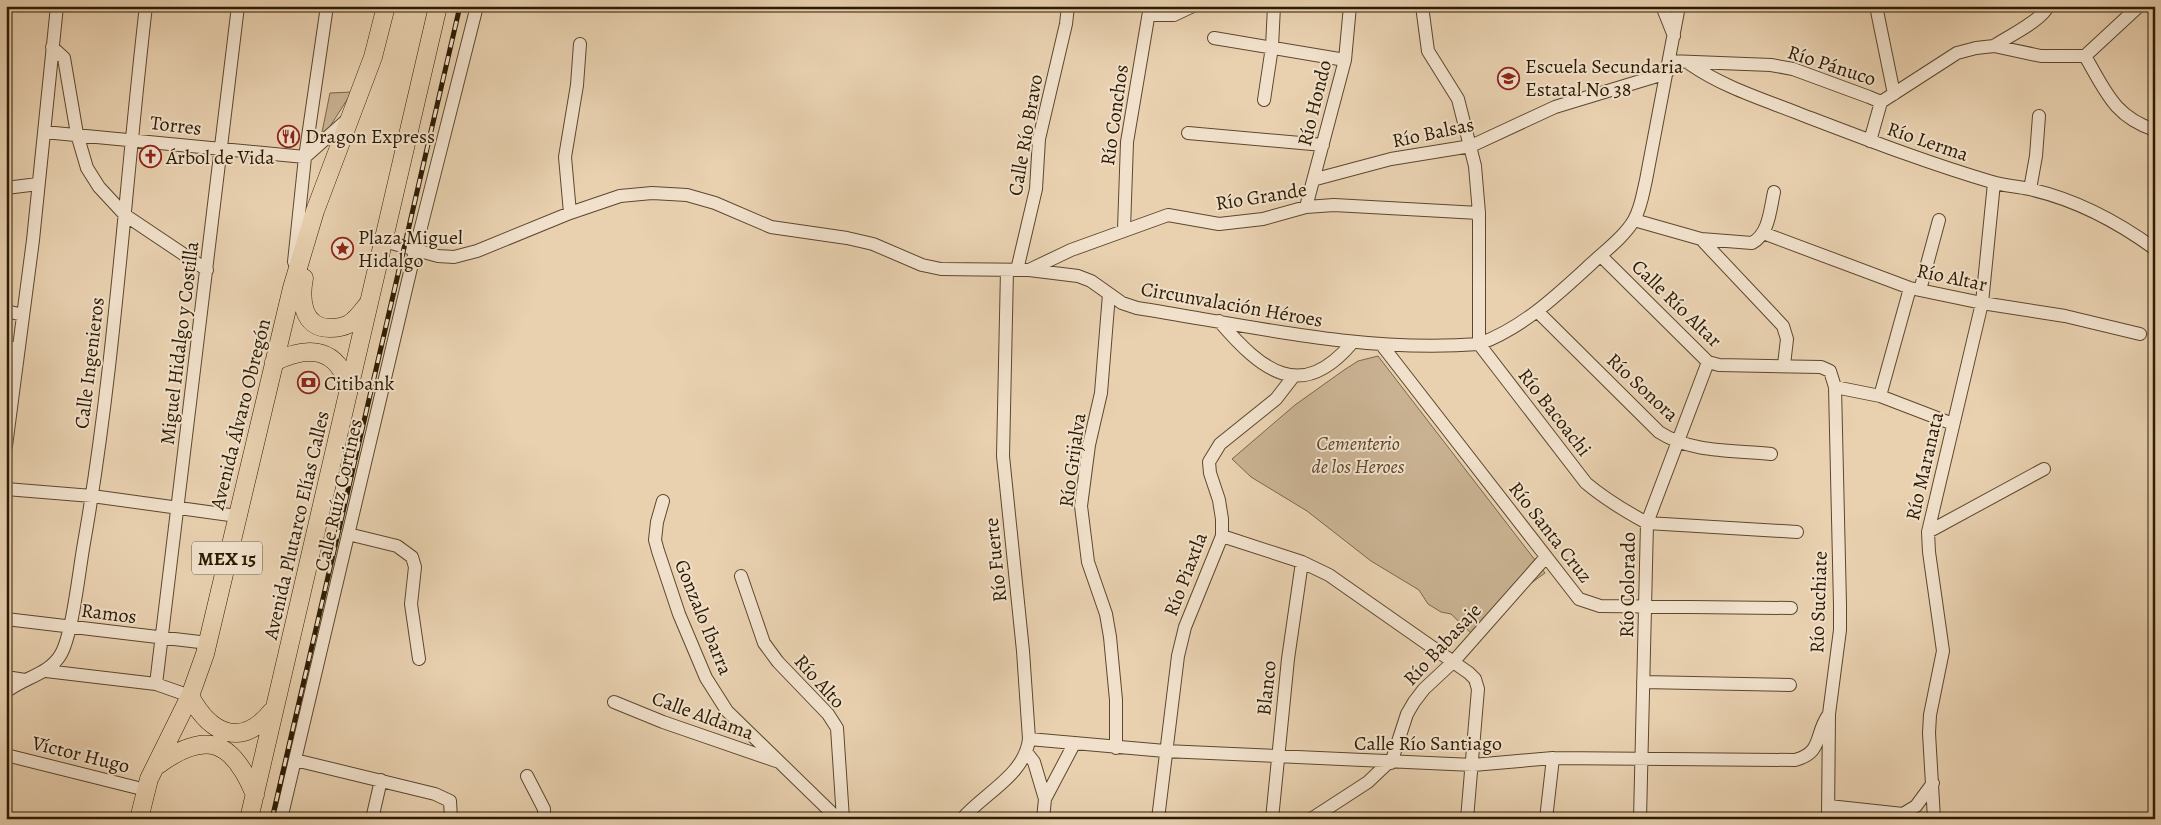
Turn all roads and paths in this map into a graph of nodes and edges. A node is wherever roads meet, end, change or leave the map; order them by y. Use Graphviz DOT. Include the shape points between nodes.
graph roads {
  1 [pos="57,6"];
  2 [pos="146,6"];
  3 [pos="238,6"];
  4 [pos="327,6"];
  5 [pos="438,6"];
  6 [pos="477,6"];
  7 [pos="1068,6"];
  8 [pos="1274,6"];
  9 [pos="1350,6"];
  10 [pos="1422,6"];
  11 [pos="1662,6"];
  12 [pos="1679,6"];
  13 [pos="1876,6"];
  14 [pos="2048,6"];
  15 [pos="2139,6"];
  16 [pos="1192,7"];
  17 [pos="393,10"];
  18 [pos="1150,11"];
  19 [pos="1674,36"];
  20 [pos="1214,38"];
  21 [pos="580,44"];
  22 [pos="1994,46"];
  23 [pos="52,47"];
  24 [pos="1272,47"];
  25 [pos="2085,56"];
  26 [pos="1345,60"];
  27 [pos="1690,64"];
  28 [pos="1668,67"];
  29 [pos="1894,94"];
  30 [pos="1264,100"];
  31 [pos="1881,102"];
  32 [pos="2039,116"];
  33 [pos="349,118"];
  34 [pos="2155,130"];
  35 [pos="44,132"];
  36 [pos="1188,133"];
  37 [pos="77,134"];
  38 [pos="131,139"];
  39 [pos="1870,141"];
  40 [pos="1323,145"];
  41 [pos="1471,146"];
  42 [pos="221,150"];
  43 [pos="304,158"];
  44 [pos="329,173"];
  45 [pos="1316,179"];
  46 [pos="1994,183"];
  47 [pos="38,184"];
  48 [pos="6,188"];
  49 [pos="2030,189"];
  50 [pos="1774,192"];
  51 [pos="1306,207"];
  52 [pos="570,213"];
  53 [pos="1479,213"];
  54 [pos="125,216"];
  55 [pos="1634,220"];
  56 [pos="1939,220"];
  57 [pos="1124,230"];
  58 [pos="1763,233"];
  59 [pos="1700,239"];
  60 [pos="384,241"];
  61 [pos="2155,249"];
  62 [pos="415,251"];
  63 [pos="1600,256"];
  64 [pos="207,270"];
  65 [pos="1017,270"];
  66 [pos="292,288"];
  67 [pos="1915,289"];
  68 [pos="1109,294"];
  69 [pos="370,302"];
  70 [pos="1982,303"];
  71 [pos="6,312"];
  72 [pos="1538,312"];
  73 [pos="23,315"];
  74 [pos="1219,321"];
  75 [pos="2140,334"];
  76 [pos="1352,343"];
  77 [pos="1381,344"];
  78 [pos="1479,344"];
  79 [pos="13,348"];
  80 [pos="274,362"];
  81 [pos="1708,362"];
  82 [pos="1784,364"];
  83 [pos="1292,377"];
  84 [pos="1835,387"];
  85 [pos="349,389"];
  86 [pos="1880,396"];
  87 [pos="1953,424"];
  88 [pos="1676,442"];
  89 [pos="6,446"];
  90 [pos="1771,454"];
  91 [pos="2044,469"];
  92 [pos="6,489"];
  93 [pos="92,496"];
  94 [pos="662,501"];
  95 [pos="178,508"];
  96 [pos="237,516"];
  97 [pos="1647,524"];
  98 [pos="1797,532"];
  99 [pos="1928,532"];
  100 [pos="348,534"];
  101 [pos="1222,536"];
  102 [pos="1545,558"];
  103 [pos="1302,562"];
  104 [pos="741,576"];
  105 [pos="1646,608"];
  106 [pos="1791,608"];
  107 [pos="6,618"];
  108 [pos="69,627"];
  109 [pos="160,638"];
  110 [pos="208,643"];
  111 [pos="419,659"];
  112 [pos="1454,661"];
  113 [pos="46,671"];
  114 [pos="6,677"];
  115 [pos="25,680"];
  116 [pos="1644,682"];
  117 [pos="156,684"];
  118 [pos="1790,684"];
  119 [pos="6,692"];
  120 [pos="190,696"];
  121 [pos="614,702"];
  122 [pos="273,710"];
  123 [pos="1829,714"];
  124 [pos="223,739"];
  125 [pos="1029,739"];
  126 [pos="1074,744"];
  127 [pos="1116,748"];
  128 [pos="1166,751"];
  129 [pos="1027,753"];
  130 [pos="6,755"];
  131 [pos="1278,757"];
  132 [pos="1553,758"];
  133 [pos="1641,759"];
  134 [pos="295,760"];
  135 [pos="780,762"];
  136 [pos="1390,763"];
  137 [pos="1473,765"];
  138 [pos="156,766"];
  139 [pos="527,776"];
  140 [pos="380,780"];
  141 [pos="1932,783"];
  142 [pos="146,790"];
  143 [pos="255,795"];
  144 [pos="1045,799"];
  145 [pos="1828,813"];
  146 [pos="139,819"];
  147 [pos="249,819"];
  148 [pos="281,819"];
  149 [pos="372,819"];
  150 [pos="450,819"];
  151 [pos="544,819"];
  152 [pos="838,819"];
  153 [pos="843,819"];
  154 [pos="962,819"];
  155 [pos="1043,819"];
  156 [pos="1158,819"];
  157 [pos="1272,819"];
  158 [pos="1311,819"];
  159 [pos="1467,819"];
  160 [pos="1546,819"];
  161 [pos="1640,819"];
  162 [pos="1934,819"];
  1 -- 23 [label="street"];
  2 -- 38 [label="street, Calle Ingenieros"];
  3 -- 42 [label="street, Miguel Hidalgo y Costilla"];
  4 -- 43 [label="street, Avenida Álvaro Obregón"];
  5 -- 60 [label="highway, Avenida Plutarco Elías Calles"];
  6 -- 62 [label="street, Calle Ruíz Cortines"];
  7 -- 65 [label="street, Calle Río Bravo" via="1039,139 1036,189"];
  8 -- 24 [label="street"];
  9 -- 26 [label="street, Río Hondo"];
  10 -- 41 [label="street" via="1428,51 1458,99"];
  11 -- 19 [label="street"];
  12 -- 19 [label="street, Circunvalación Héroes"];
  13 -- 29 [label="street"];
  14 -- 22 [label="street" via="2046,12"];
  15 -- 25 [label="street"];
  16 -- 18 [label="street" via="1174,14"];
  17 -- 33 [label="highway, MEX 15"];
  18 -- 57 [label="street, Río Conchos" via="1127,142"];
  19 -- 28 [label="street, Circunvalación Héroes"];
  20 -- 24 [label="street"];
  21 -- 52 [label="street" via="577,86 565,157"];
  22 -- 25 [label="street" via="2041,56"];
  22 -- 29 [label="street" via="1957,53"];
  23 -- 35 [label="street"];
  23 -- 37 [label="street" via="64,58"];
  24 -- 26 [label="street"];
  24 -- 30 [label="street"];
  25 -- 34 [label="street" via="2112,102 2127,118"];
  26 -- 40 [label="street, Río Hondo"];
  27 -- 28 [label="street, Río Pánuco"];
  27 -- 31 [label="street, Río Pánuco" via="1750,63 1793,69"];
  27 -- 39 [label="street, Río Lerma" via="1739,90"];
  28 -- 41 [label="street, Río Balsas" via="1555,107"];
  28 -- 55 [label="street, Circunvalación Héroes" via="1643,196"];
  29 -- 31 [label="street"];
  31 -- 39 [label="street, Río Pánuco"];
  32 -- 49 [label="street"];
  33 -- 43 [label="street"];
  33 -- 44 [label="highway, MEX 15"];
  35 -- 37 [label="street, Torres"];
  35 -- 47 [label="street"];
  36 -- 40 [label="street"];
  37 -- 38 [label="street, Torres"];
  37 -- 54 [label="street" via="87,168 98,187"];
  38 -- 42 [label="street, Torres"];
  38 -- 54 [label="street, Calle Ingenieros"];
  39 -- 46 [label="street, Río Lerma"];
  40 -- 45 [label="street, Río Hondo"];
  41 -- 45 [label="street, Río Balsas" via="1391,159"];
  41 -- 53 [label="street"];
  42 -- 43 [label="street, Torres"];
  42 -- 64 [label="street, Miguel Hidalgo y Costilla"];
  43 -- 66 [label="street, Avenida Álvaro Obregón"];
  44 -- 66 [label="highway, MEX 15"];
  44 -- 69 [label="highway" via="325,201 306,262 301,300 309,319 328,328 341,327 354,320"];
  45 -- 51 [label="street, Río Hondo"];
  46 -- 49 [label="street, Río Lerma"];
  46 -- 70 [label="street, Río Maranata"];
  47 -- 48 [label="street"];
  47 -- 73 [label="street"];
  49 -- 61 [label="street, Río Lerma" via="2085,208"];
  50 -- 58 [label="street"];
  51 -- 53 [label="street, Río Grande" via="1357,205"];
  51 -- 57 [label="street, Río Grande" via="1263,219 1219,224 1168,215"];
  52 -- 62 [label="street, Circunvalación Héroes" via="454,257"];
  52 -- 65 [label="street, Circunvalación Héroes" via="620,196 652,193 688,195 771,227 873,244 922,265 941,269"];
  53 -- 78 [label="street"];
  54 -- 64 [label="street"];
  54 -- 93 [label="street, Calle Ingenieros"];
  55 -- 59 [label="street"];
  55 -- 63 [label="street, Circunvalación Héroes"];
  56 -- 67 [label="street"];
  57 -- 65 [label="street, Río Grande"];
  58 -- 59 [label="street" via="1752,243"];
  58 -- 67 [label="street, Río Altar"];
  59 -- 82 [label="street" via="1783,326 1787,339"];
  60 -- 62 [label="street, Circunvalación Héroes"];
  60 -- 69 [label="highway, Avenida Plutarco Elías Calles"];
  62 -- 100 [label="street, Calle Ruíz Cortines"];
  63 -- 72 [label="street, Circunvalación Héroes"];
  63 -- 81 [label="street, Calle Río Altar"];
  64 -- 95 [label="street, Miguel Hidalgo y Costilla"];
  65 -- 68 [label="street, Circunvalación Héroes" via="1078,276"];
  65 -- 125 [label="street, Río Fuerte" via="1003,456"];
  66 -- 80 [label="highway, Avenida Álvaro Obregón / MEX 15"];
  67 -- 70 [label="street, Río Altar"];
  67 -- 86 [label="street"];
  68 -- 74 [label="street, Circunvalación Héroes" via="1137,308"];
  68 -- 127 [label="street, Río Grijalva" via="1101,393 1089,445 1081,506 1086,555 1110,638 1116,700"];
  69 -- 85 [label="highway, Avenida Plutarco Elías Calles"];
  70 -- 75 [label="street, Río Altar" via="2065,316"];
  70 -- 87 [label="street, Río Maranata"];
  71 -- 73 [label="street"];
  72 -- 78 [label="street, Circunvalación Héroes" via="1498,337"];
  72 -- 88 [label="street, Río Sonora" via="1659,432"];
  73 -- 79 [label="street"];
  74 -- 76 [label="street, Circunvalación Héroes"];
  74 -- 83 [label="street" via="1264,362"];
  76 -- 77 [label="street, Circunvalación Héroes"];
  76 -- 83 [label="street" via="1323,369 1309,376"];
  77 -- 78 [label="street, Circunvalación Héroes"];
  77 -- 102 [label="street, Río Santa Cruz"];
  78 -- 97 [label="street, Río Bacoachi" via="1586,483"];
  79 -- 89 [label="street"];
  80 -- 85 [label="highway" via="304,352 326,354 344,372"];
  80 -- 96 [label="highway, Avenida Álvaro Obregón / MEX 15"];
  81 -- 82 [label="street, Calle Río Altar" via="1719,365"];
  81 -- 88 [label="street, Río Colorado"];
  82 -- 84 [label="street, Calle Río Altar" via="1826,368 1833,376"];
  83 -- 101 [label="street, Río Piaxtla" via="1276,399 1214,452 1210,473 1219,500"];
  84 -- 86 [label="street"];
  84 -- 123 [label="street, Río Suchiate" via="1840,630"];
  85 -- 122 [label="highway, Avenida Plutarco Elías Calles"];
  86 -- 87 [label="street"];
  87 -- 99 [label="street, Río Maranata"];
  88 -- 90 [label="street, Río Sonora"];
  88 -- 97 [label="street, Río Colorado"];
  91 -- 99 [label="street"];
  92 -- 93 [label="street"];
  93 -- 95 [label="street"];
  93 -- 108 [label="street, Calle Ingenieros"];
  94 -- 135 [label="street, Gonzalo Ibarra" via="655,540 679,614 700,664 727,711"];
  95 -- 96 [label="street"];
  95 -- 109 [label="street, Miguel Hidalgo y Costilla"];
  96 -- 110 [label="highway, Avenida Álvaro Obregón / MEX 15"];
  97 -- 98 [label="street, Río Bacoachi"];
  97 -- 105 [label="street, Río Colorado"];
  99 -- 141 [label="street, Río Maranata" via="1943,651 1930,715"];
  100 -- 111 [label="street" via="398,546 412,558 415,567 411,604"];
  100 -- 134 [label="street, Calle Ruíz Cortines"];
  101 -- 103 [label="street"];
  101 -- 128 [label="street, Río Piaxtla" via="1185,627 1178,656"];
  102 -- 105 [label="street, Río Santa Cruz" via="1579,599 1600,606"];
  102 -- 112 [label="street, Río Babasaje"];
  103 -- 112 [label="street" via="1329,575"];
  103 -- 131 [label="street, Blanco"];
  104 -- 153 [label="street, Río Alto" via="764,643 828,714 836,728"];
  105 -- 106 [label="street, Río Santa Cruz"];
  105 -- 116 [label="street, Río Colorado"];
  107 -- 108 [label="street, Ramos"];
  108 -- 109 [label="street, Ramos"];
  108 -- 113 [label="street, Calle Ingenieros" via="60,654"];
  109 -- 110 [label="street, Ramos"];
  109 -- 117 [label="street, Miguel Hidalgo y Costilla"];
  110 -- 120 [label="highway, Avenida Álvaro Obregón / MEX 15"];
  112 -- 136 [label="street, Río Babasaje" via="1414,702"];
  112 -- 137 [label="street" via="1475,679 1478,688"];
  113 -- 115 [label="street, Calle Ingenieros"];
  113 -- 117 [label="street"];
  114 -- 115 [label="street"];
  115 -- 119 [label="street, Calle Ingenieros"];
  116 -- 118 [label="street"];
  116 -- 133 [label="street, Río Colorado"];
  117 -- 120 [label="street"];
  120 -- 124 [label="highway"];
  120 -- 138 [label="highway, Avenida Álvaro Obregón / MEX 15"];
  121 -- 135 [label="street, Calle Aldama"];
  122 -- 124 [label="highway" via="255,729"];
  122 -- 143 [label="highway, Avenida Plutarco Elías Calles"];
  123 -- 133 [label="street, Calle Río Santiago" via="1817,746 1806,757 1795,760"];
  123 -- 145 [label="street, Río Suchiate"];
  124 -- 138 [label="highway" via="188,746"];
  124 -- 143 [label="highway" via="241,765"];
  125 -- 126 [label="street, Calle Río Santiago"];
  125 -- 129 [label="street, Río Fuerte"];
  126 -- 127 [label="street, Calle Río Santiago"];
  126 -- 144 [label="street"];
  127 -- 128 [label="street, Calle Río Santiago"];
  128 -- 131 [label="street, Calle Río Santiago"];
  128 -- 156 [label="street, Río Piaxtla"];
  129 -- 144 [label="street" via="1034,762"];
  129 -- 154 [label="street, Río Fuerte" via="1015,770"];
  130 -- 142 [label="street, Víctor Hugo"];
  131 -- 136 [label="street, Calle Río Santiago"];
  131 -- 157 [label="street, Blanco"];
  132 -- 133 [label="street, Calle Río Santiago"];
  132 -- 137 [label="street, Calle Río Santiago"];
  132 -- 160 [label="street"];
  133 -- 161 [label="street, Río Colorado"];
  134 -- 140 [label="street"];
  134 -- 148 [label="street, Calle Ruíz Cortines"];
  135 -- 152 [label="street, Gonzalo Ibarra"];
  136 -- 137 [label="street, Calle Río Santiago"];
  136 -- 158 [label="street, Río Babasaje" via="1368,782"];
  137 -- 159 [label="street"];
  138 -- 142 [label="highway, Avenida Álvaro Obregón / MEX 15"];
  139 -- 151 [label="street" via="544,809"];
  140 -- 149 [label="street"];
  140 -- 150 [label="street" via="450,801"];
  141 -- 145 [label="street" via="1916,806 1903,814"];
  141 -- 162 [label="street, Río Maranata"];
  142 -- 146 [label="highway, Avenida Álvaro Obregón / MEX 15"];
  143 -- 147 [label="highway, Avenida Plutarco Elías Calles"];
  144 -- 155 [label="street"];
}
